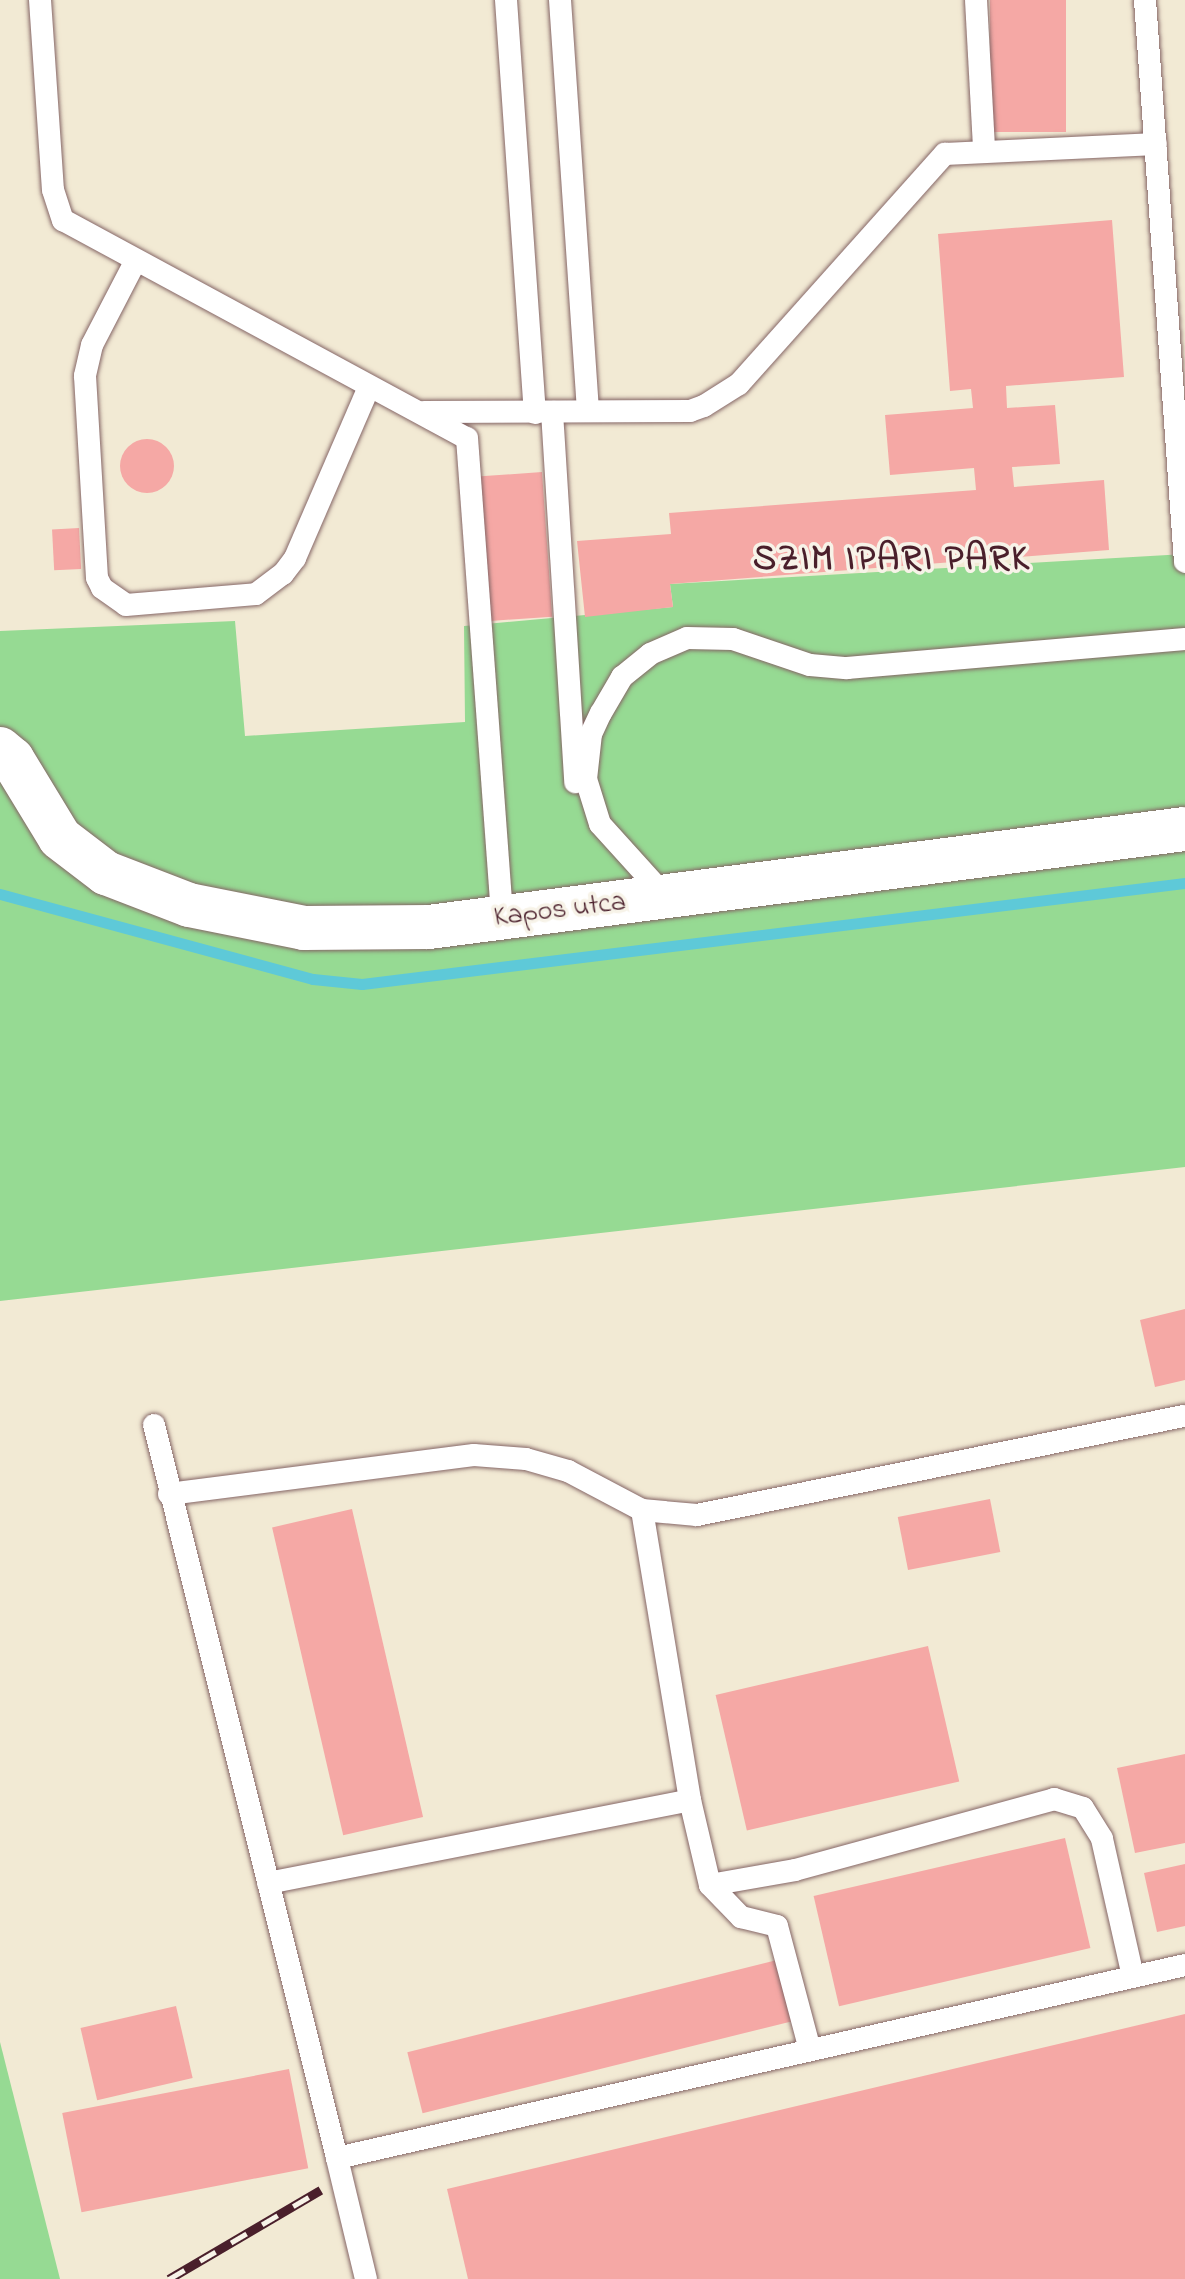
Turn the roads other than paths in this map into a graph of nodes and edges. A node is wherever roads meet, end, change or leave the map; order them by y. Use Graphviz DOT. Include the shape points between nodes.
graph roads {
  1 [pos="40,0"];
  2 [pos="506,0"];
  3 [pos="560,0"];
  4 [pos="976,0"];
  5 [pos="1145,0"];
  6 [pos="1156,144"];
  7 [pos="984,149"];
  8 [pos="135,262"];
  9 [pos="369,387"];
  10 [pos="588,411"];
  11 [pos="423,412"];
  12 [pos="499,413"];
  13 [pos="544,413"];
  14 [pos="467,438"];
  15 [pos="1185,562"];
  16 [pos="1185,639"];
  17 [pos="0,749"];
  18 [pos="600,824"];
  19 [pos="1185,829"];
  20 [pos="666,897"];
  21 [pos="502,918"];
  22 [pos="1185,1416"];
  23 [pos="154,1425"];
  24 [pos="169,1494"];
  25 [pos="642,1510"];
  26 [pos="690,1800"];
  27 [pos="268,1883"];
  28 [pos="710,1885"];
  29 [pos="1185,1965"];
  30 [pos="1133,1977"];
  31 [pos="810,2050"];
  32 [pos="337,2158"];
  33 [pos="366,2279"];
  1 -- 8 [label="lane" via="57,210 75,230"];
  2 -- 13 [label="lane"];
  3 -- 10 [label="lane"];
  4 -- 7 [label="lane"];
  5 -- 6 [label="lane"];
  6 -- 7 [label="lane"];
  6 -- 15 [label="lane"];
  7 -- 10 [label="lane" via="945,154 928,170 725,397 690,411"];
  8 -- 9 [label="lane"];
  8 -- 9 [label="lane" via="92,345 85,376 97,578 126,605 256,594 283,574 295,558"];
  9 -- 11 [label="lane"];
  10 -- 13 [label="lane"];
  11 -- 12 [label="lane"];
  11 -- 14 [label="lane"];
  12 -- 13 [label="lane"];
  12 -- 14 [label="lane"];
  13 -- 18 [label="lane" via="567,617 572,775"];
  14 -- 21 [label="lane"];
  16 -- 18 [label="lane" via="847,668 810,665 733,639 687,638 650,654 622,677 591,734 586,779"];
  17 -- 21 [label="street, Kapos utca" via="77,854 106,873 189,905 304,928 414,928"];
  18 -- 20 [label="lane"];
  19 -- 20 [label="street, Kapos utca"];
  20 -- 21 [label="street, Kapos utca"];
  22 -- 25 [label="lane" via="697,1515"];
  23 -- 24 [label="lane"];
  24 -- 25 [label="lane" via="474,1455 526,1459 568,1471"];
  24 -- 27 [label="lane"];
  25 -- 26 [label="lane"];
  26 -- 27 [label="lane"];
  26 -- 28 [label="lane"];
  27 -- 32 [label="lane"];
  28 -- 30 [label="lane" via="795,1870 1054,1799 1083,1808 1102,1839"];
  28 -- 31 [label="lane" via="741,1917 777,1926"];
  29 -- 30 [label="lane"];
  30 -- 31 [label="lane"];
  31 -- 32 [label="lane"];
  32 -- 33 [label="lane"];
}
